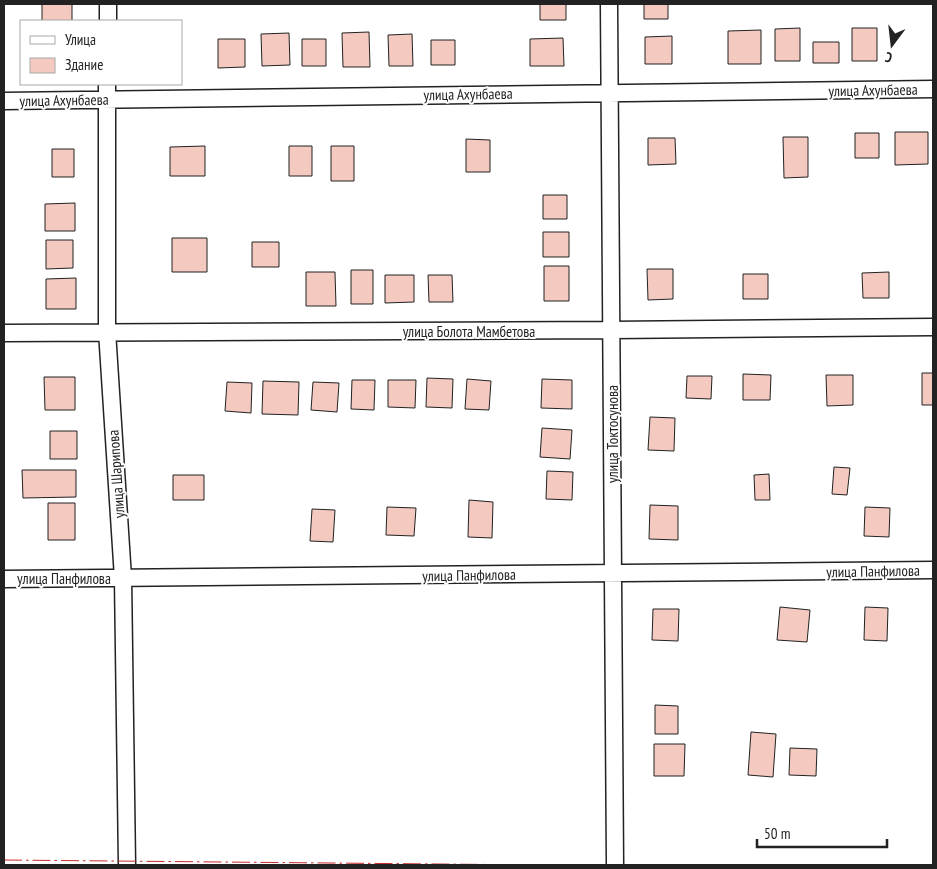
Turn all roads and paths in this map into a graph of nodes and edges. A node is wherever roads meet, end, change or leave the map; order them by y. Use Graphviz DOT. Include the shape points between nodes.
graph roads {
  1 [pos="108,4"];
  2 [pos="610,4"];
  3 [pos="108,20"];
  4 [pos="933,89"];
  5 [pos="107,92"];
  6 [pos="610,92"];
  7 [pos="4,101"];
  8 [pos="933,327"];
  9 [pos="612,330"];
  10 [pos="106,331"];
  11 [pos="4,333"];
  12 [pos="933,570"];
  13 [pos="613,573"];
  14 [pos="4,578"];
  15 [pos="123,578"];
  16 [pos="127,865"];
  17 [pos="615,865"];
  1 -- 3 [label="street"];
  2 -- 6 [label="street, улица Токтосунова"];
  4 -- 6 [label="street, улица Ахунбаева"];
  5 -- 6 [label="street, улица Ахунбаева"];
  5 -- 7 [label="street, улица Ахунбаева"];
  5 -- 10 [label="street, улица Шарипова"];
  6 -- 9 [label="street, улица Токтосунова"];
  8 -- 9 [label="street, улица Болота Мамбетова"];
  9 -- 10 [label="street, улица Болота Мамбетова"];
  9 -- 13 [label="street, улица Токтосунова"];
  10 -- 11 [label="street, улица Болота Мамбетова"];
  10 -- 15 [label="street, улица Шарипова"];
  12 -- 13 [label="street, улица Панфилова"];
  13 -- 15 [label="street, улица Панфилова"];
  13 -- 17 [label="street, улица Токтосунова"];
  14 -- 15 [label="street, улица Панфилова"];
  15 -- 16 [label="street, улица Шарипова"];
}
